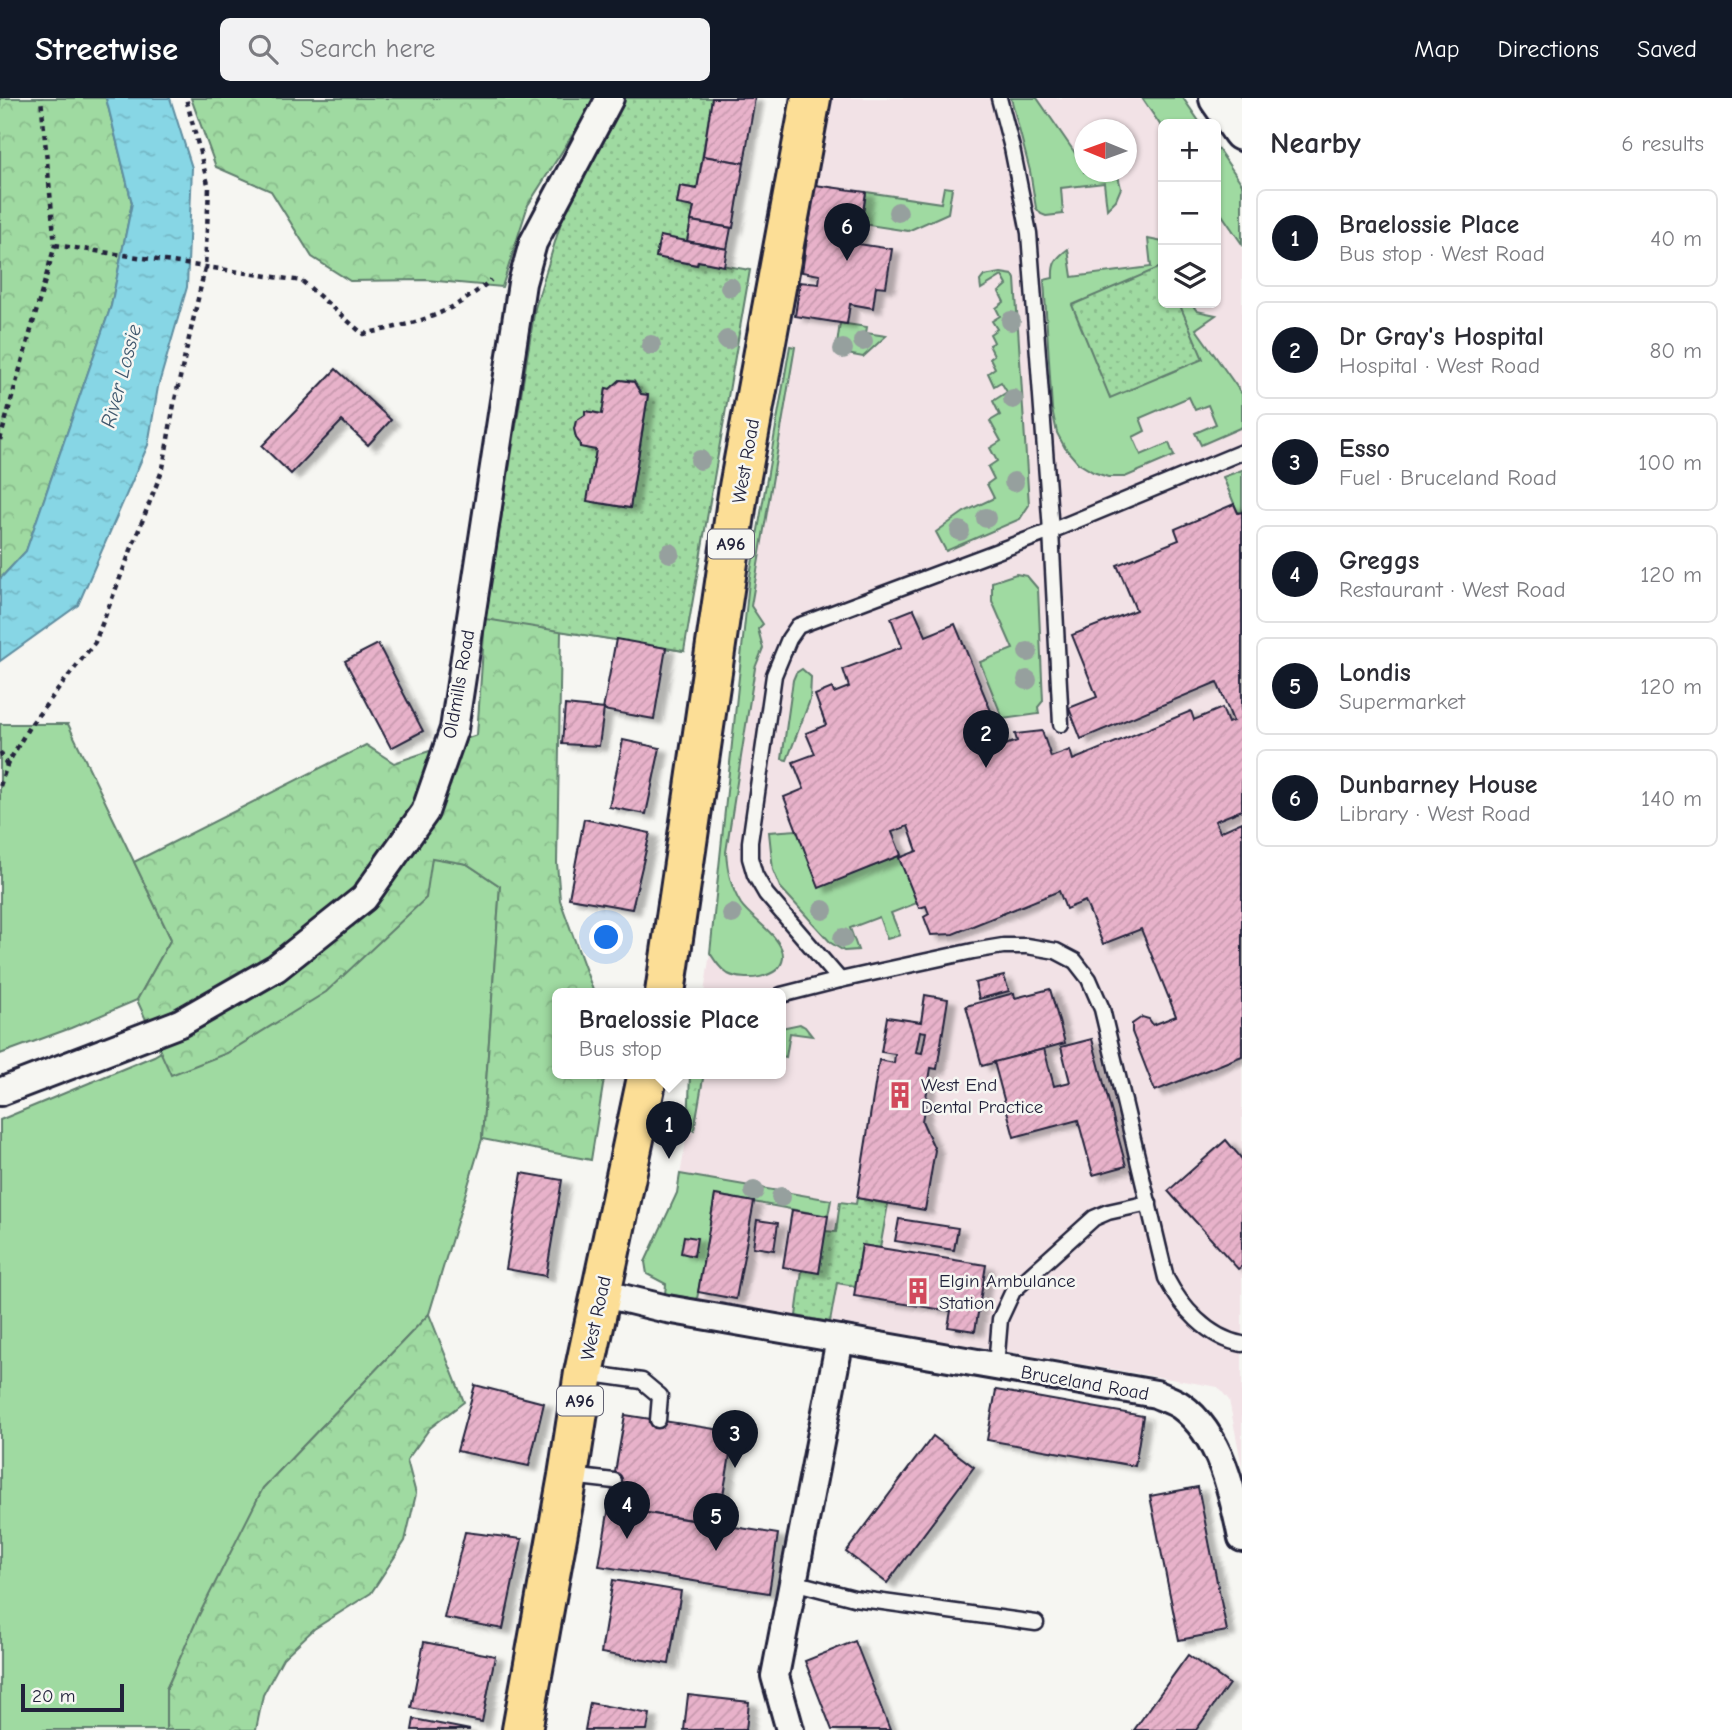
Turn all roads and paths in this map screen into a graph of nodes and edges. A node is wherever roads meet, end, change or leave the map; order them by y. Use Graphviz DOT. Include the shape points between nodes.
graph roads {
  1 [pos="41,98"];
  2 [pos="186,98"];
  3 [pos="610,98"];
  4 [pos="811,98"];
  5 [pos="999,98"];
  6 [pos="1219,98"];
  7 [pos="1242,131"];
  8 [pos="55,245"];
  9 [pos="205,268"];
  10 [pos="468,299"];
  11 [pos="0,440"];
  12 [pos="1242,452"];
  13 [pos="1051,531"];
  14 [pos="1061,724"];
  15 [pos="0,752"];
  16 [pos="7,765"];
  17 [pos="0,786"];
  18 [pos="840,979"];
  19 [pos="666,988"];
  20 [pos="786,994"];
  21 [pos="647,1079"];
  22 [pos="0,1092"];
  23 [pos="1149,1203"];
  24 [pos="601,1293"];
  25 [pos="840,1339"];
  26 [pos="1242,1344"];
  27 [pos="996,1366"];
  28 [pos="584,1373"];
  29 [pos="658,1420"];
  30 [pos="568,1476"];
  31 [pos="614,1481"];
  32 [pos="1242,1538"];
  33 [pos="793,1582"];
  34 [pos="1036,1623"];
  35 [pos="522,1730"];
  36 [pos="790,1730"];
  1 -- 8 [label="path"];
  2 -- 9 [label="path" via="209,188"];
  3 -- 22 [label="street, Oldmills Road" via="533,243 522,283 454,729 425,812 364,898 276,968 180,1023"];
  4 -- 19 [label="highway, West Road / A96" via="739,487"];
  5 -- 13 [label="lane" via="1030,250"];
  6 -- 7 [label="main road"];
  8 -- 9 [label="path"];
  8 -- 11 [label="path"];
  9 -- 10 [label="path" via="302,281 363,334 421,322"];
  9 -- 16 [label="path" via="163,468 105,618 95,642 29,727"];
  12 -- 13 [label="lane"];
  13 -- 14 [label="lane"];
  13 -- 18 [label="lane" via="798,626 782,657 774,675 750,858 766,894"];
  15 -- 16 [label="path"];
  16 -- 17 [label="path"];
  18 -- 20 [label="lane"];
  18 -- 23 [label="lane" via="1003,946 1041,947 1075,961 1102,1009"];
  21 -- 24 [label="highway, West Road / A96"];
  23 -- 26 [label="lane" via="1166,1278 1179,1300 1202,1324"];
  23 -- 27 [label="lane" via="1094,1218 1013,1291 1000,1319"];
  24 -- 25 [label="street, Bruceland Road"];
  24 -- 28 [label="highway, West Road / A96"];
  25 -- 27 [label="street, Bruceland Road"];
  25 -- 33 [label="street"];
  27 -- 32 [label="street, Bruceland Road" via="1156,1394 1181,1407 1214,1447 1227,1476"];
  28 -- 29 [label="lane" via="642,1381 660,1396"];
  28 -- 30 [label="highway, West Road / A96"];
  30 -- 31 [label="lane"];
  30 -- 35 [label="highway, West Road / A96"];
  33 -- 34 [label="lane" via="854,1598"];
  33 -- 36 [label="street" via="775,1676"];
}
